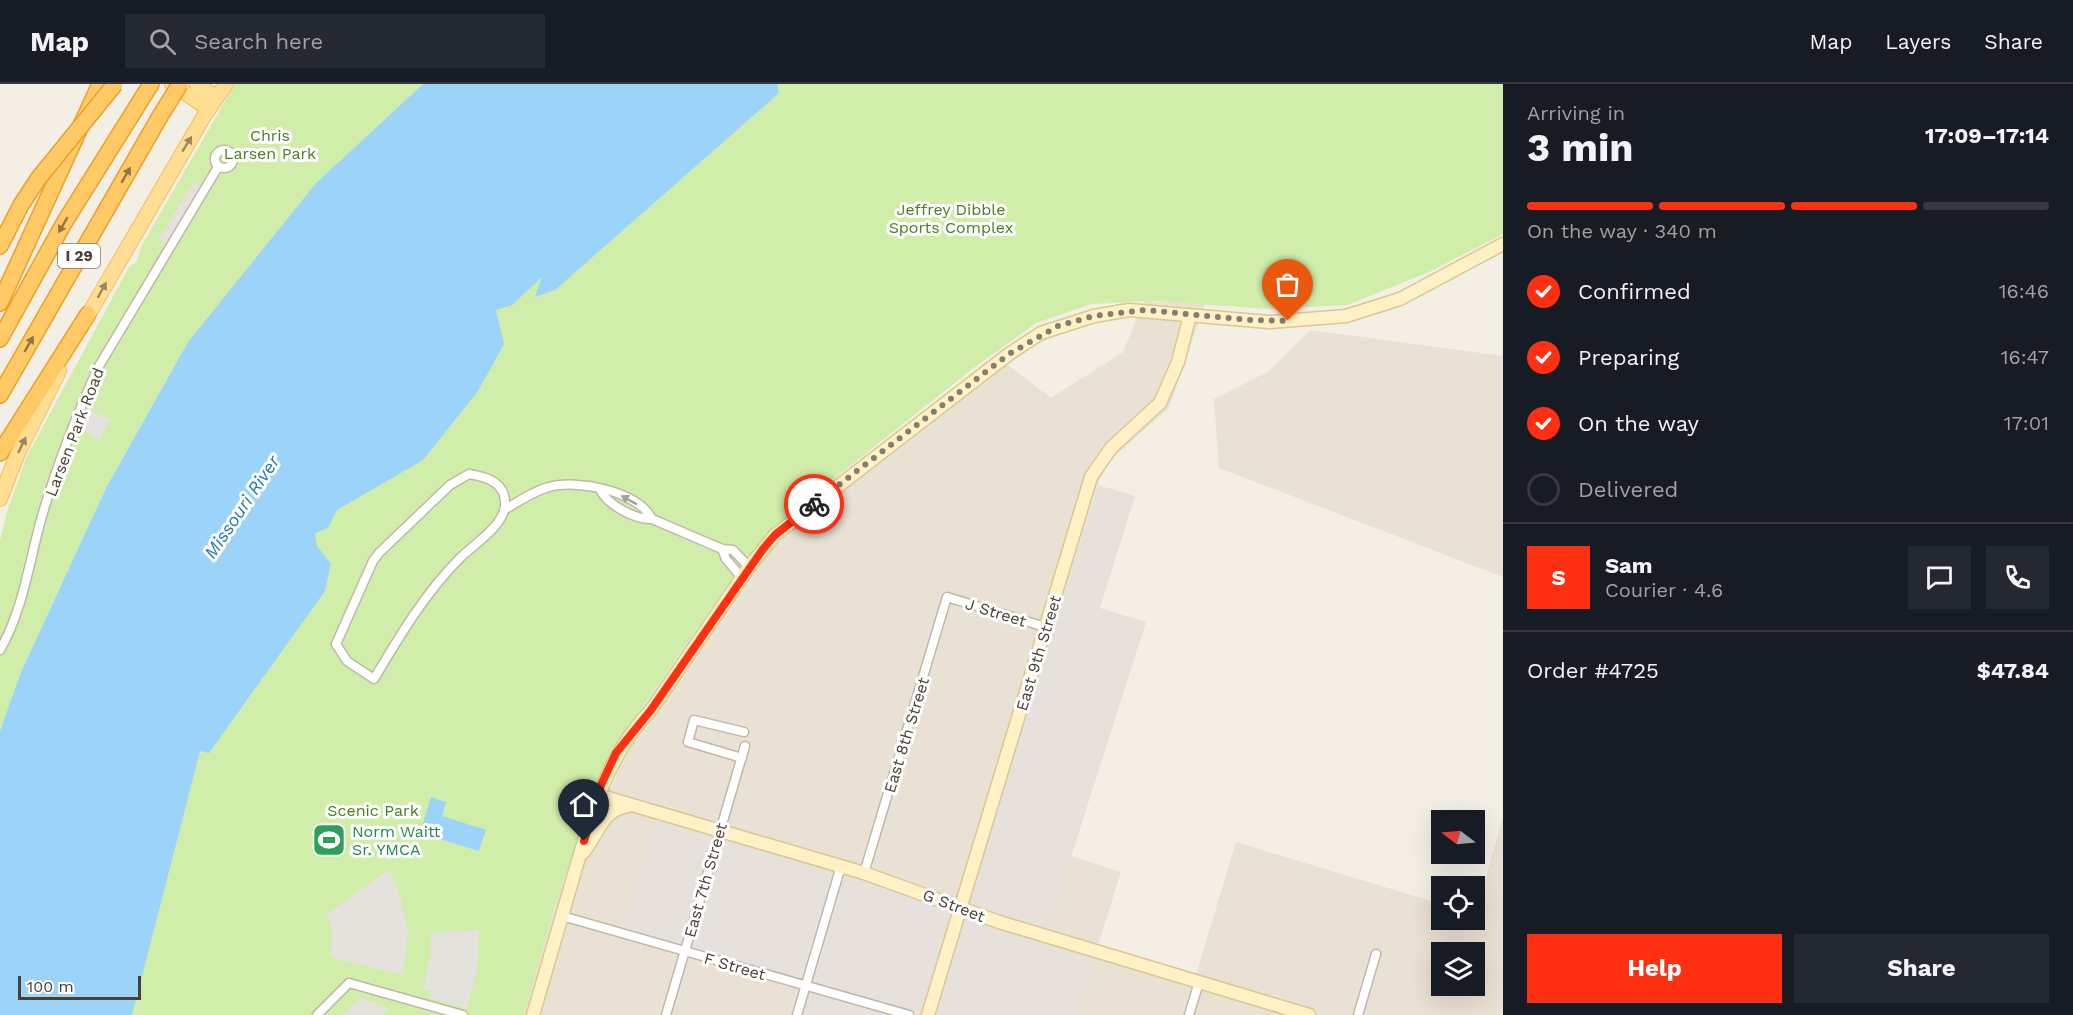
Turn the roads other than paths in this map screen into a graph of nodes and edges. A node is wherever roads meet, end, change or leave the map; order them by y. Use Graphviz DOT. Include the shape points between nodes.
graph roads {
  1 [pos="115,84"];
  2 [pos="151,84"];
  3 [pos="172,84"];
  4 [pos="180,84"];
  5 [pos="196,84"];
  6 [pos="226,84"];
  7 [pos="97,87"];
  8 [pos="212,103"];
  9 [pos="218,167"];
  10 [pos="1503,244"];
  11 [pos="0,246"];
  12 [pos="0,303"];
  13 [pos="88,314"];
  14 [pos="1190,315"];
  15 [pos="0,339"];
  16 [pos="0,395"];
  17 [pos="0,453"];
  18 [pos="0,499"];
  19 [pos="504,510"];
  20 [pos="722,549"];
  21 [pos="750,567"];
  22 [pos="742,578"];
  23 [pos="947,597"];
  24 [pos="1045,627"];
  25 [pos="0,650"];
  26 [pos="744,732"];
  27 [pos="745,746"];
  28 [pos="742,758"];
  29 [pos="598,795"];
  30 [pos="634,806"];
  31 [pos="719,831"];
  32 [pos="579,859"];
  33 [pos="841,866"];
  34 [pos="864,873"];
  35 [pos="961,907"];
  36 [pos="562,916"];
  37 [pos="685,952"];
  38 [pos="1376,954"];
  39 [pos="1199,982"];
  40 [pos="806,986"];
  41 [pos="317,1015"];
  42 [pos="463,1015"];
  43 [pos="533,1015"];
  44 [pos="666,1015"];
  45 [pos="797,1015"];
  46 [pos="909,1015"];
  47 [pos="928,1015"];
  48 [pos="1189,1015"];
  49 [pos="1310,1015"];
  50 [pos="1358,1015"];
  1 -- 11 [label="highway, bridge" via="38,179"];
  2 -- 15 [label="highway, I 29, one-way" via="64,224"];
  3 -- 8 [label="main road"];
  16 -- 4 [label="highway, I 29, one-way, bridge"];
  5 -- 8 [label="main road"];
  6 -- 8 [label="main road"];
  7 -- 12 [label="highway"];
  13 -- 8 [label="main road, one-way"];
  9 -- 25 [label="street, Larsen Park Road" via="99,366 42,515 17,615"];
  10 -- 14 [label="main road" via="1400,298 1346,316 1269,322"];
  13 -- 17 [label="highway"];
  18 -- 13 [label="main road, one-way" via="16,455"];
  14 -- 21 [label="main road" via="1129,310 1094,316 1041,333 775,535"];
  14 -- 24 [label="main road, East 9th Street" via="1168,390 1152,412 1111,448 1091,477"];
  19 -- 19 [label="street" via="430,593 374,679 347,661 336,644 373,561 450,485 469,474 492,479 501,490"];
  19 -- 20 [label="street" via="553,486 589,484 601,490 610,489 648,510 652,519"];
  20 -- 21 [label="street" via="733,550"];
  20 -- 22 [label="street"];
  21 -- 22 [label="main road"];
  22 -- 29 [label="main road" via="651,710 616,753"];
  23 -- 24 [label="street, J Street"];
  23 -- 34 [label="street, East 8th Street"];
  24 -- 35 [label="main road, East 9th Street"];
  26 -- 28 [label="street" via="694,720 688,742"];
  27 -- 28 [label="street, East 7th Street"];
  28 -- 31 [label="street, East 7th Street"];
  29 -- 30 [label="main road, G Street"];
  29 -- 32 [label="main road"];
  30 -- 31 [label="main road, G Street"];
  30 -- 32 [label="main road" via="612,810"];
  31 -- 33 [label="main road, G Street"];
  31 -- 37 [label="street, East 7th Street"];
  32 -- 36 [label="main road"];
  33 -- 34 [label="main road, G Street"];
  33 -- 40 [label="street"];
  34 -- 35 [label="main road, G Street"];
  35 -- 39 [label="main road, G Street"];
  35 -- 47 [label="main road, East 9th Street"];
  36 -- 37 [label="street, F Street"];
  36 -- 43 [label="main road"];
  37 -- 40 [label="street, F Street"];
  37 -- 44 [label="street, East 7th Street"];
  38 -- 50 [label="street"];
  39 -- 48 [label="street"];
  39 -- 49 [label="main road, G Street"];
  40 -- 45 [label="street"];
  40 -- 46 [label="street, F Street"];
  41 -- 42 [label="street" via="349,982"];
}
